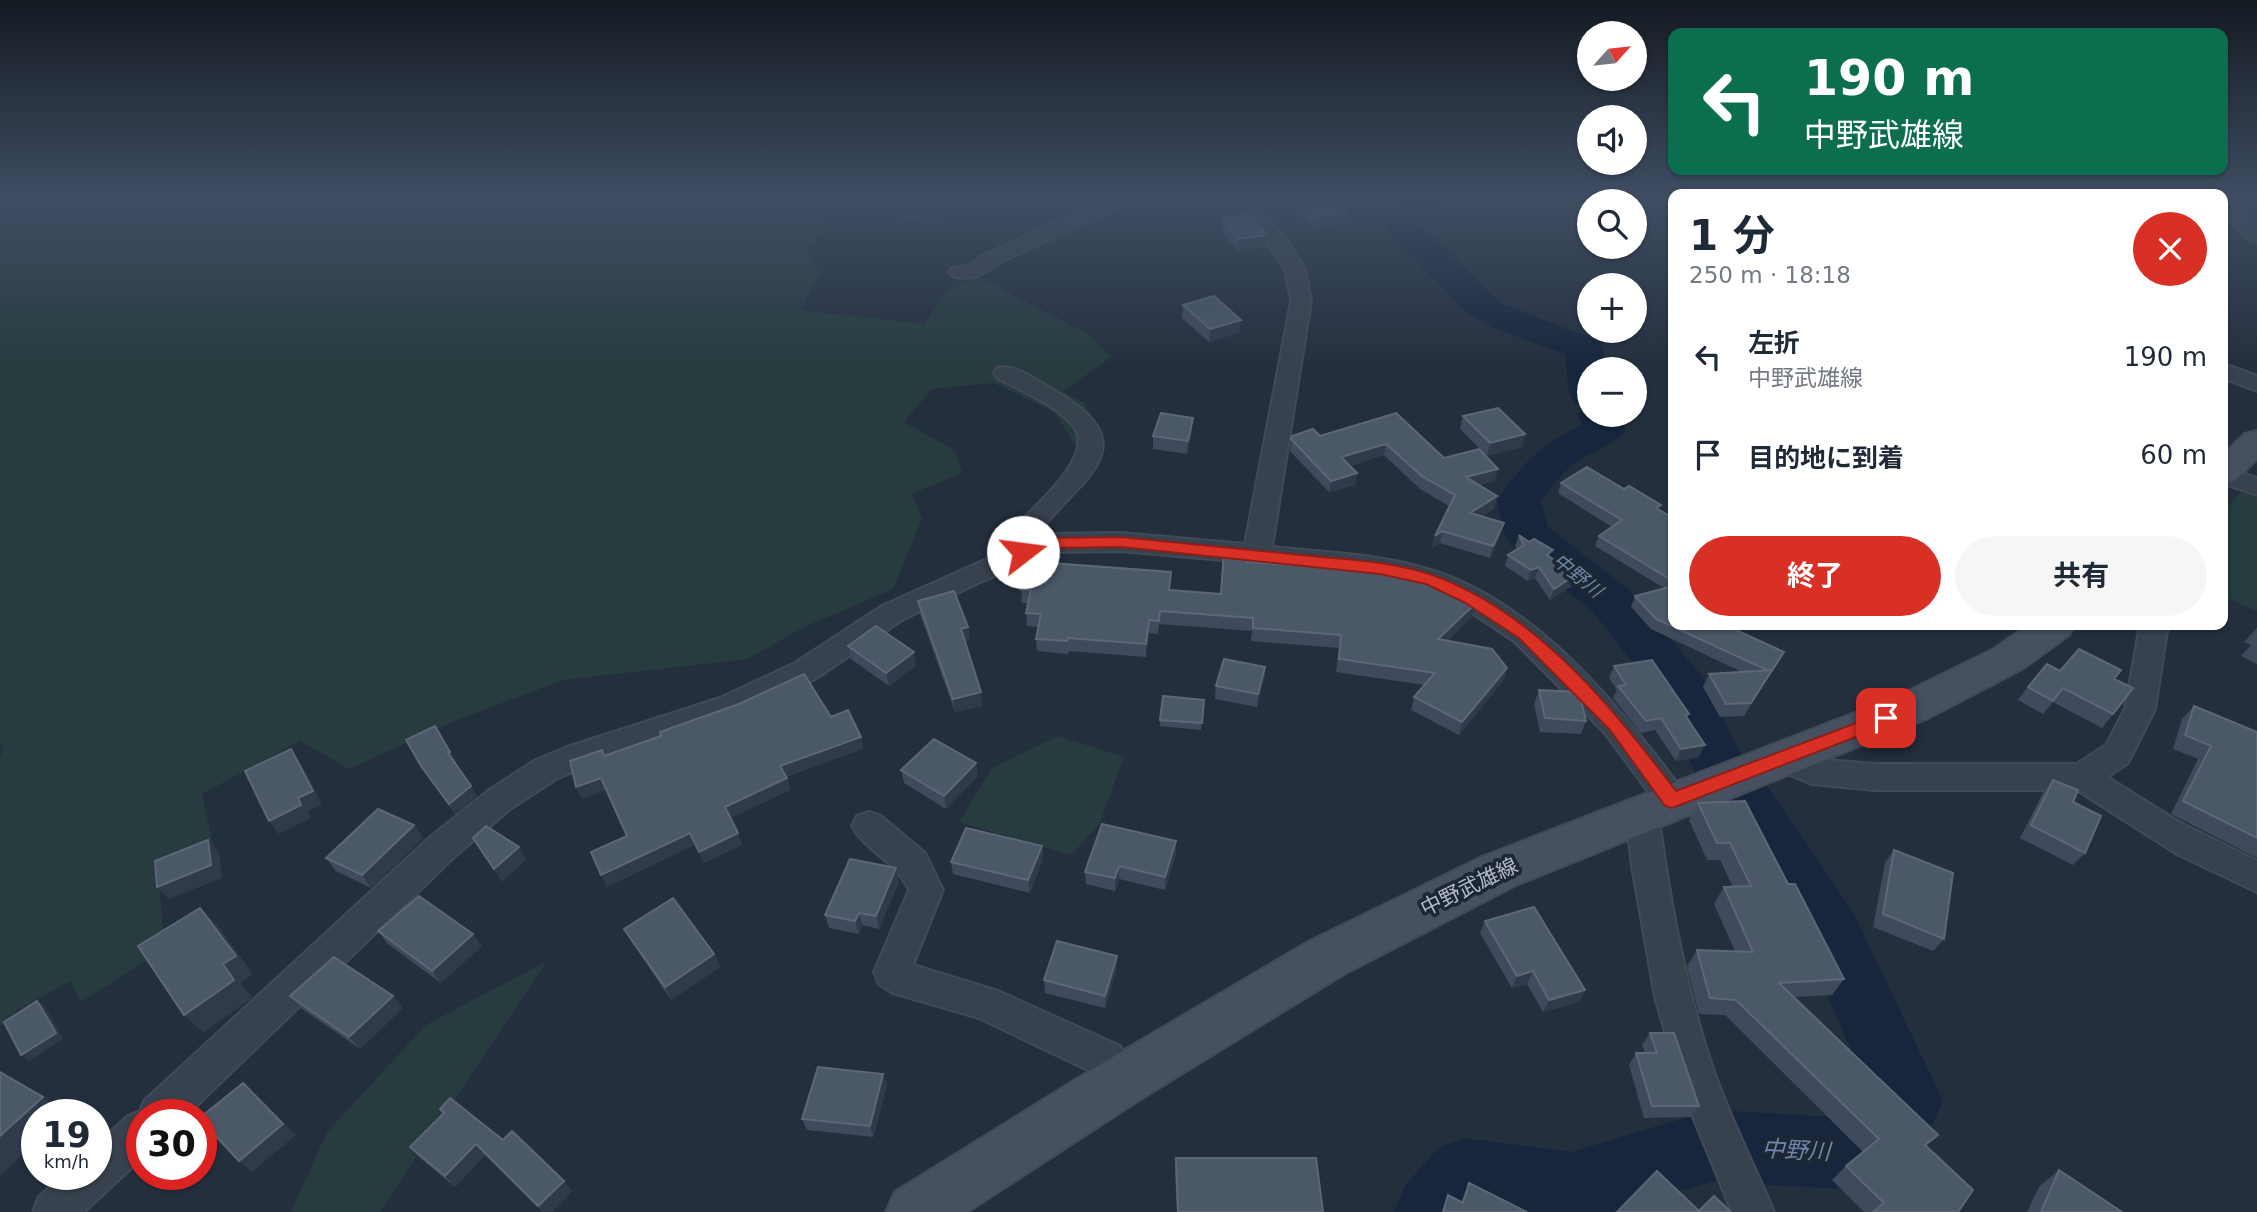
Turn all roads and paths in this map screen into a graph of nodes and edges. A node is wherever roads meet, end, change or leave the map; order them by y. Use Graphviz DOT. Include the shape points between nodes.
graph roads {
  1 [pos="999,256"];
  2 [pos="1287,256"];
  3 [pos="959,272"];
  4 [pos="2228,372"];
  5 [pos="1004,373"];
  6 [pos="2257,384"];
  7 [pos="2257,441"];
  8 [pos="2228,468"];
  9 [pos="2228,476"];
  10 [pos="2257,488"];
  11 [pos="1023,552"];
  12 [pos="1257,554"];
  13 [pos="2047,630"];
  14 [pos="2153,630"];
  15 [pos="1784,760"];
  16 [pos="2084,777"];
  17 [pos="1657,806"];
  18 [pos="869,826"];
  19 [pos="2257,877"];
  20 [pos="1121,1082"];
  21 [pos="175,1099"];
  22 [pos="126,1145"];
  23 [pos="112,1157"];
  24 [pos="77,1190"];
  25 [pos="54,1212"];
  26 [pos="915,1212"];
  27 [pos="1753,1212"];
  1 -- 3 [label="street" via="979,270"];
  2 -- 12 [label="street" via="1295,269 1301,302"];
  4 -- 6 [label="street"];
  5 -- 11 [label="street" via="1078,416 1090,434 1091,454 1084,467 1021,536"];
  7 -- 8 [label="main road"];
  9 -- 10 [label="street"];
  11 -- 12 [label="street" via="1073,541"];
  11 -- 21 [label="street" via="892,613 805,671 731,706 578,756 510,792 441,848"];
  12 -- 17 [label="street" via="1380,568 1431,580 1470,598 1524,634 1616,725"];
  13 -- 15 [label="main road, 中野武雄線" via="2008,659 1912,708"];
  14 -- 16 [label="street" via="2140,709 2117,754"];
  15 -- 16 [label="street" via="1812,771 1875,777"];
  15 -- 17 [label="main road, 中野武雄線"];
  16 -- 19 [label="street" via="2131,812"];
  17 -- 20 [label="main road, 中野武雄線" via="1499,871 1326,958"];
  17 -- 27 [label="street" via="1653,903 1680,1024 1715,1124"];
  18 -- 20 [label="street" via="913,863 926,890 892,971 906,981 985,1003 1106,1059"];
  20 -- 26 [label="main road, 中野武雄線"];
  22 -- 23 [label="street"];
  24 -- 25 [label="street"];
}
